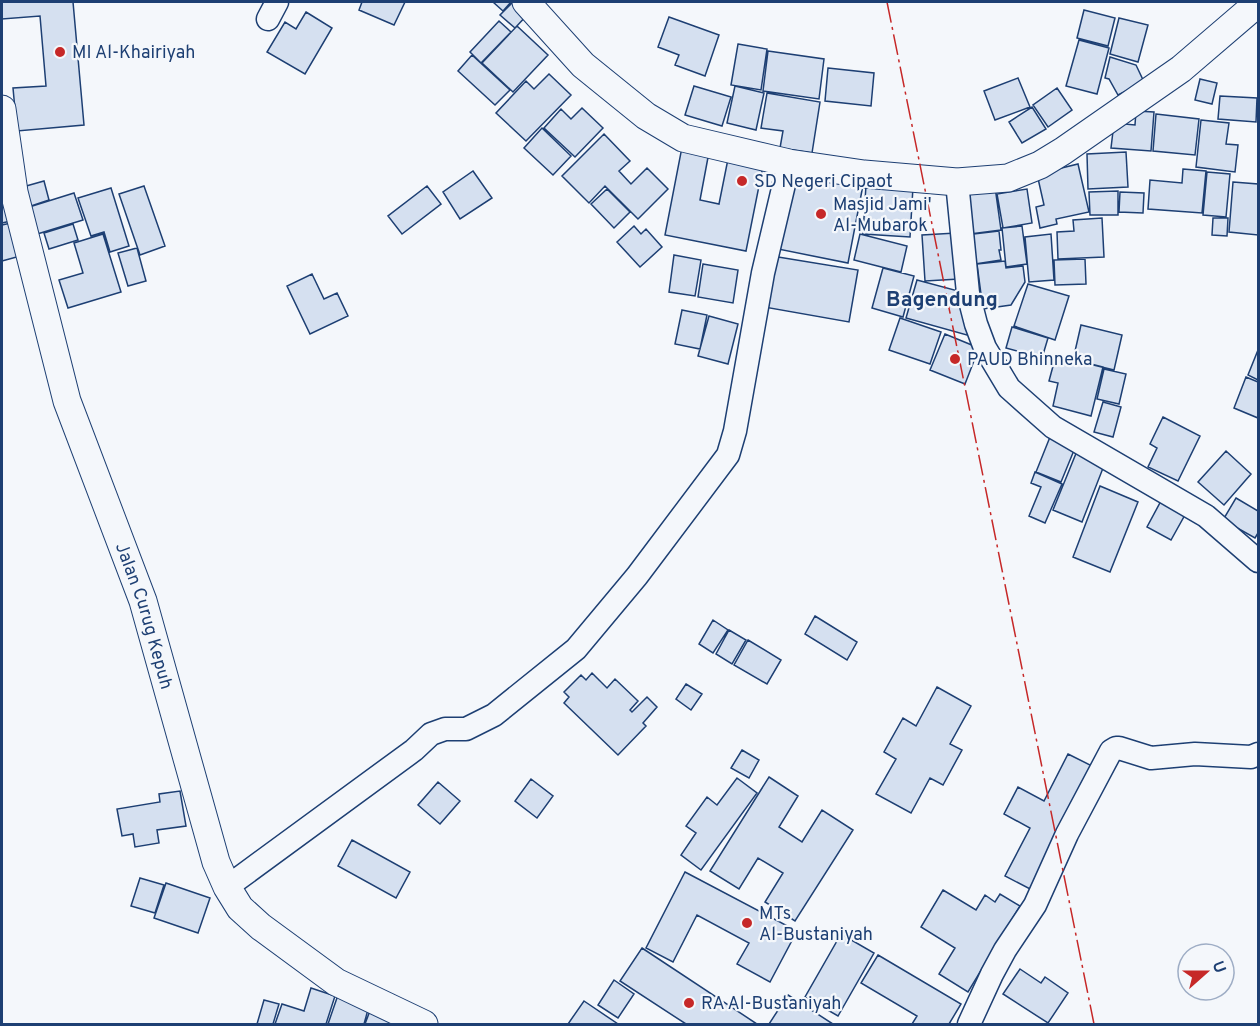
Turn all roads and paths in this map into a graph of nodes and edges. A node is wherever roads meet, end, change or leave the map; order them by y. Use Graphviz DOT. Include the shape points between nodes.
graph roads {
  1 [pos="526,2"];
  2 [pos="1258,3"];
  3 [pos="2,109"];
  4 [pos="789,163"];
  5 [pos="957,182"];
  6 [pos="1258,561"];
  7 [pos="1258,754"];
  8 [pos="227,887"];
  9 [pos="424,1024"];
  10 [pos="969,1024"];
  1 -- 4 [label="street" via="584,65 646,116 683,138"];
  2 -- 5 [label="street" via="1181,69 1063,152 1008,178"];
  3 -- 8 [label="street, Jalan Curug Kepuh" via="14,192 67,401 143,601 216,862"];
  4 -- 5 [label="street"];
  4 -- 8 [label="street" via="728,455 637,576 576,649 495,715 466,729 431,734"];
  5 -- 6 [label="street" via="968,293 985,348 1009,388 1053,427 1206,516"];
  7 -- 10 [label="street" via="1151,758 1119,748 1111,751 1035,905 1001,958"];
  8 -- 9 [label="street, Jalan Curug Kepuh" via="240,908 261,927 336,982"];
}
